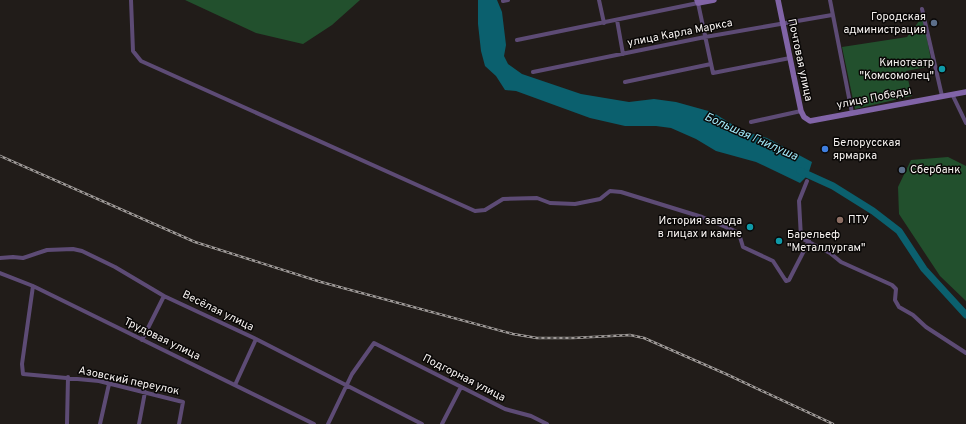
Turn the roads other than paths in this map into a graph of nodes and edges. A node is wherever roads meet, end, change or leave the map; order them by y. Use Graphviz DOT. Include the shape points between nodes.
graph roads {
  1 [pos="131,0"];
  2 [pos="508,0"];
  3 [pos="600,0"];
  4 [pos="714,0"];
  5 [pos="778,0"];
  6 [pos="830,0"];
  7 [pos="503,1"];
  8 [pos="698,2"];
  9 [pos="922,9"];
  10 [pos="832,15"];
  11 [pos="616,20"];
  12 [pos="604,23"];
  13 [pos="782,23"];
  14 [pos="705,37"];
  15 [pos="517,40"];
  16 [pos="623,54"];
  17 [pos="790,58"];
  18 [pos="711,64"];
  19 [pos="533,72"];
  20 [pos="625,82"];
  21 [pos="966,92"];
  22 [pos="952,94"];
  23 [pos="942,96"];
  24 [pos="801,111"];
  25 [pos="852,113"];
  26 [pos="810,120"];
  27 [pos="751,122"];
  28 [pos="966,123"];
  29 [pos="807,181"];
  30 [pos="809,241"];
  31 [pos="0,258"];
  32 [pos="0,273"];
  33 [pos="32,286"];
  34 [pos="164,296"];
  35 [pos="256,339"];
  36 [pos="142,340"];
  37 [pos="966,353"];
  38 [pos="68,377"];
  39 [pos="109,384"];
  40 [pos="235,385"];
  41 [pos="346,386"];
  42 [pos="461,387"];
  43 [pos="145,392"];
  44 [pos="67,424"];
  45 [pos="100,424"];
  46 [pos="139,424"];
  47 [pos="179,424"];
  48 [pos="314,424"];
  49 [pos="328,424"];
  50 [pos="422,424"];
  51 [pos="442,424"];
  52 [pos="547,424"];
  1 -- 30 [label="street" via="133,51 141,61 475,210 485,210 503,199 537,198 550,203 575,204 600,199 610,191 621,192 702,217 735,231 743,247 773,261 786,281 793,274"];
  2 -- 7 [label="street"];
  3 -- 12 [label="street"];
  4 -- 8 [label="main road"];
  5 -- 13 [label="main road, Почтовая улица"];
  6 -- 10 [label="street"];
  8 -- 11 [label="street"];
  8 -- 14 [label="street"];
  9 -- 23 [label="street"];
  10 -- 13 [label="street, улица Карла Маркса"];
  10 -- 25 [label="street"];
  11 -- 12 [label="street"];
  11 -- 16 [label="street"];
  12 -- 15 [label="street"];
  13 -- 14 [label="street, улица Карла Маркса"];
  13 -- 17 [label="main road, Почтовая улица"];
  14 -- 16 [label="street, улица Карла Маркса"];
  14 -- 18 [label="street"];
  16 -- 19 [label="street, улица Карла Маркса"];
  17 -- 18 [label="street" via="713,73"];
  17 -- 24 [label="main road, Почтовая улица"];
  18 -- 20 [label="street"];
  21 -- 22 [label="main road, улица Победы"];
  22 -- 23 [label="main road, улица Победы"];
  22 -- 28 [label="street"];
  23 -- 25 [label="main road, улица Победы"];
  24 -- 26 [label="main road, Почтовая улица" via="804,117"];
  24 -- 27 [label="street"];
  25 -- 26 [label="main road, улица Победы"];
  29 -- 30 [label="street" via="799,201 799,236"];
  30 -- 37 [label="street" via="841,262 895,287 899,307"];
  31 -- 34 [label="street, Весёлая улица" via="23,258 47,250 82,250"];
  32 -- 33 [label="street, Трудовая улица"];
  33 -- 36 [label="street, Трудовая улица"];
  33 -- 38 [label="street, Азовский переулок" via="22,364 23,374"];
  34 -- 35 [label="street, Весёлая улица"];
  34 -- 36 [label="street"];
  35 -- 40 [label="street"];
  35 -- 41 [label="street, Весёлая улица"];
  36 -- 40 [label="street, Трудовая улица"];
  38 -- 39 [label="street, Азовский переулок"];
  38 -- 44 [label="street"];
  39 -- 43 [label="street, Азовский переулок"];
  39 -- 45 [label="street"];
  40 -- 48 [label="street, Трудовая улица"];
  41 -- 42 [label="street, Подгорная улица" via="374,343"];
  41 -- 49 [label="street"];
  41 -- 50 [label="street, Весёлая улица"];
  42 -- 51 [label="street"];
  42 -- 52 [label="street, Подгорная улица" via="505,409 531,416"];
  43 -- 46 [label="street"];
  43 -- 47 [label="street, Азовский переулок" via="183,402"];
}
